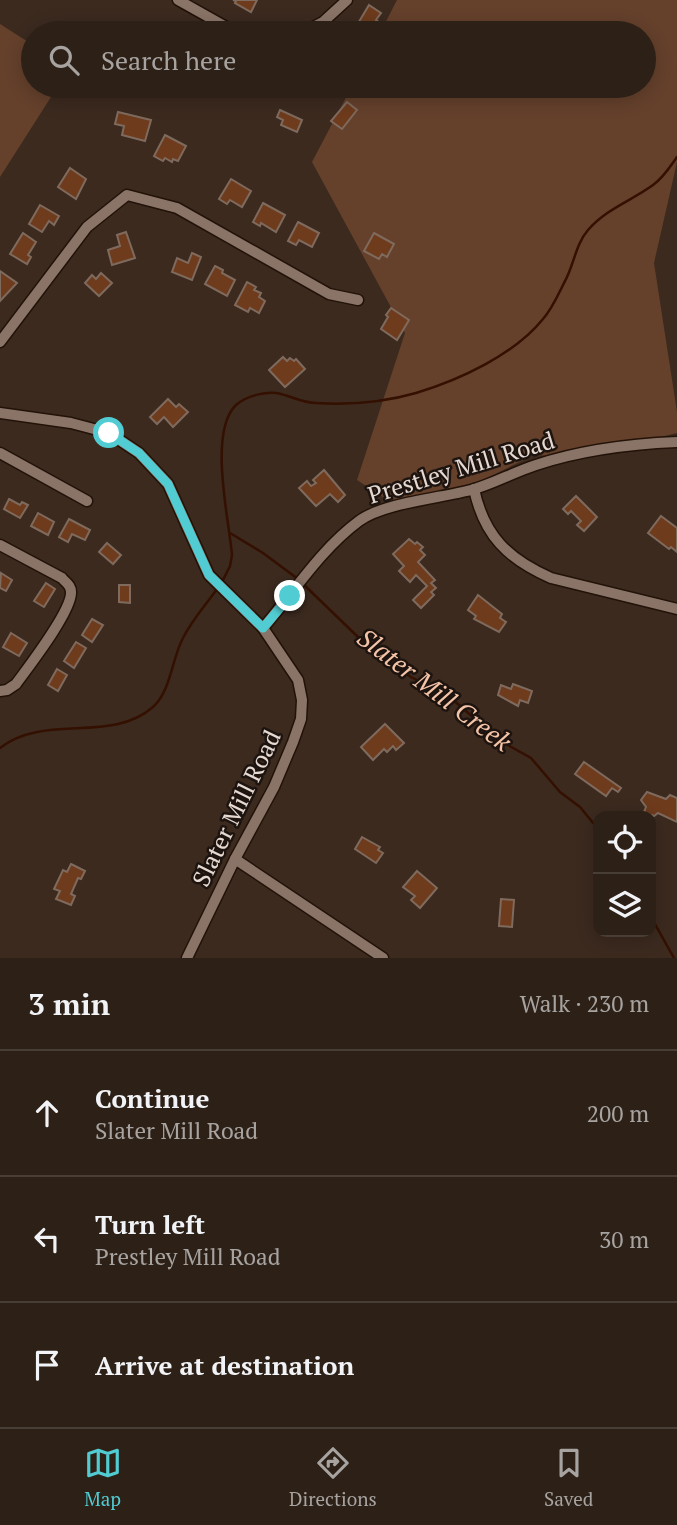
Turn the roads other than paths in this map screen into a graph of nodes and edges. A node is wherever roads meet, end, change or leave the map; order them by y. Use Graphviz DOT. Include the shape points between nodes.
graph roads {
  1 [pos="178,0"];
  2 [pos="347,0"];
  3 [pos="214,21"];
  4 [pos="324,21"];
  5 [pos="358,300"];
  6 [pos="0,342"];
  7 [pos="0,413"];
  8 [pos="677,442"];
  9 [pos="0,453"];
  10 [pos="474,489"];
  11 [pos="86,501"];
  12 [pos="0,545"];
  13 [pos="677,609"];
  14 [pos="263,628"];
  15 [pos="0,691"];
  16 [pos="235,859"];
  17 [pos="187,958"];
  18 [pos="383,958"];
  1 -- 3 [label="street"];
  2 -- 4 [label="street"];
  5 -- 6 [label="street" via="329,294 177,208 127,195 87,227"];
  7 -- 14 [label="street, Slater Mill Road" via="109,433 139,453 168,484 209,575"];
  8 -- 10 [label="street, Prestley Mill Road" via="608,448 536,465"];
  9 -- 11 [label="street"];
  10 -- 13 [label="street" via="488,528 504,550 532,570"];
  10 -- 14 [label="street, Prestley Mill Road" via="362,519 332,545"];
  12 -- 15 [label="street" via="62,579 71,592 66,610 16,684"];
  14 -- 16 [label="street, Slater Mill Road" via="298,680 301,719 274,786"];
  16 -- 17 [label="street, Slater Mill Road"];
  16 -- 18 [label="street"];
}
